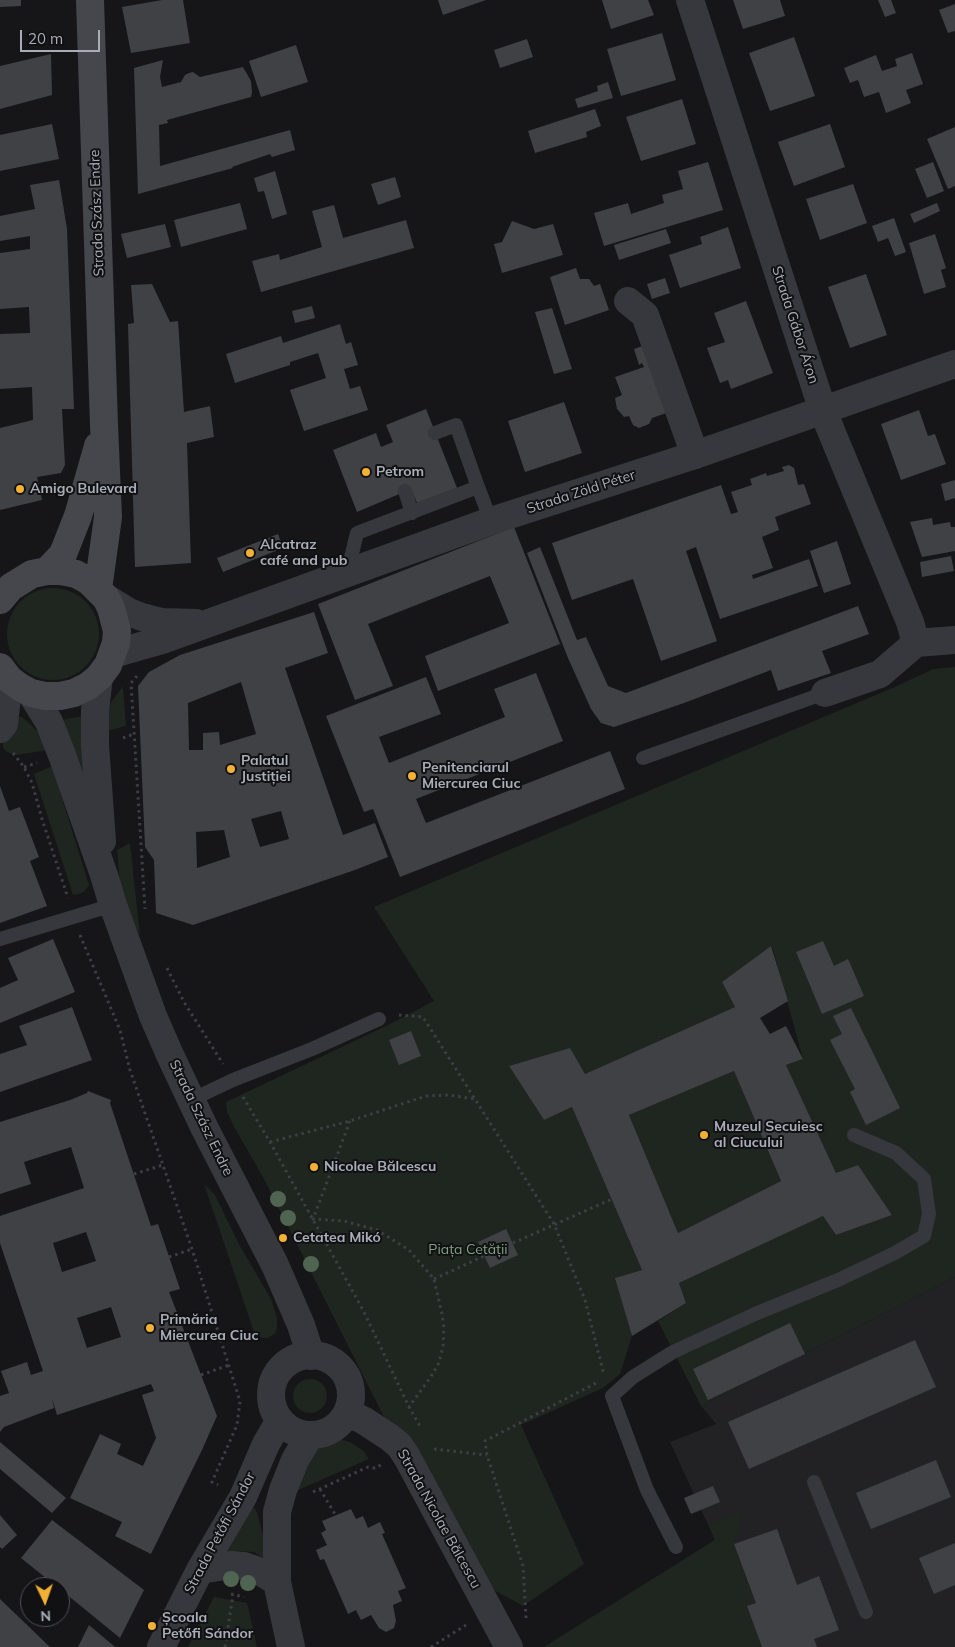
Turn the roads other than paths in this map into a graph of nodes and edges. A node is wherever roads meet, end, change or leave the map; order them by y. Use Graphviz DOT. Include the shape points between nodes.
graph roads {
  1 [pos="90,0"];
  2 [pos="690,0"];
  3 [pos="628,301"];
  4 [pos="955,364"];
  5 [pos="823,411"];
  6 [pos="104,425"];
  7 [pos="435,433"];
  8 [pos="695,455"];
  9 [pos="478,487"];
  10 [pos="405,491"];
  11 [pos="412,513"];
  12 [pos="491,521"];
  13 [pos="46,571"];
  14 [pos="347,574"];
  15 [pos="11,582"];
  16 [pos="102,593"];
  17 [pos="0,600"];
  18 [pos="207,623"];
  19 [pos="955,640"];
  20 [pos="916,643"];
  21 [pos="113,654"];
  22 [pos="9,676"];
  23 [pos="99,677"];
  24 [pos="825,693"];
  25 [pos="5,739"];
  26 [pos="643,758"];
  27 [pos="104,875"];
  28 [pos="113,905"];
  29 [pos="0,939"];
  30 [pos="379,1019"];
  31 [pos="191,1100"];
  32 [pos="854,1135"];
  33 [pos="311,1356"];
  34 [pos="347,1413"];
  35 [pos="280,1420"];
  36 [pos="310,1435"];
  37 [pos="814,1482"];
  38 [pos="676,1547"];
  39 [pos="200,1570"];
  40 [pos="277,1582"];
  41 [pos="866,1612"];
  42 [pos="162,1647"];
  43 [pos="291,1647"];
  44 [pos="509,1647"];
  1 -- 6 [label="main road, Strada Szász Endre"];
  2 -- 5 [label="street, Strada Gábor Áron"];
  3 -- 8 [label="street" via="646,315"];
  4 -- 5 [label="street, Strada Zöld Péter"];
  5 -- 8 [label="street, Strada Zöld Péter"];
  5 -- 20 [label="street, Strada Gábor Áron"];
  6 -- 13 [label="main road, Strada Szász Endre" via="78,516 63,554"];
  6 -- 16 [label="main road, Strada Szász Endre" via="108,517"];
  7 -- 9 [label="lane" via="456,425"];
  8 -- 12 [label="street, Strada Zöld Péter"];
  9 -- 11 [label="lane"];
  9 -- 12 [label="lane"];
  10 -- 11 [label="lane"];
  11 -- 14 [label="lane" via="357,532"];
  12 -- 14 [label="street, Strada Zöld Péter"];
  13 -- 15 [label="main road"];
  13 -- 16 [label="main road" via="76,574"];
  14 -- 18 [label="street, Strada Zöld Péter"];
  15 -- 17 [label="main road" via="11,587"];
  16 -- 18 [label="street, Strada Zöld Péter" via="142,617 162,622"];
  16 -- 21 [label="main road" via="115,620"];
  18 -- 21 [label="street, Strada Zöld Péter"];
  19 -- 20 [label="street"];
  20 -- 24 [label="street" via="880,674"];
  21 -- 23 [label="main road"];
  22 -- 23 [label="main road" via="45,696 81,690"];
  22 -- 25 [label="street"];
  22 -- 27 [label="street, Strada Szász Endre" via="52,731"];
  23 -- 27 [label="street, Strada Szász Endre" via="96,745"];
  24 -- 26 [label="lane"];
  27 -- 28 [label="street, Strada Szász Endre"];
  28 -- 29 [label="lane"];
  28 -- 31 [label="street, Strada Szász Endre" via="154,1016"];
  30 -- 31 [label="lane"];
  31 -- 33 [label="street, Strada Szász Endre" via="275,1265"];
  32 -- 38 [label="lane" via="896,1152 924,1179 929,1214 924,1236 896,1253 673,1352 633,1377 612,1396 647,1490"];
  33 -- 34 [label="street" via="330,1360 345,1374 351,1393"];
  33 -- 35 [label="street" via="287,1364 275,1378 272,1403"];
  34 -- 36 [label="street" via="334,1428"];
  34 -- 44 [label="street, Strada Nicolae Bălcescu" via="389,1437 407,1457"];
  35 -- 36 [label="street" via="293,1430"];
  35 -- 39 [label="street, Strada Petőfi Sándor" via="243,1497"];
  36 -- 40 [label="street" via="295,1460 277,1512"];
  37 -- 41 [label="lane"];
  39 -- 40 [label="street" via="244,1566"];
  39 -- 42 [label="street, Strada Petőfi Sándor"];
  40 -- 43 [label="street"];
}
